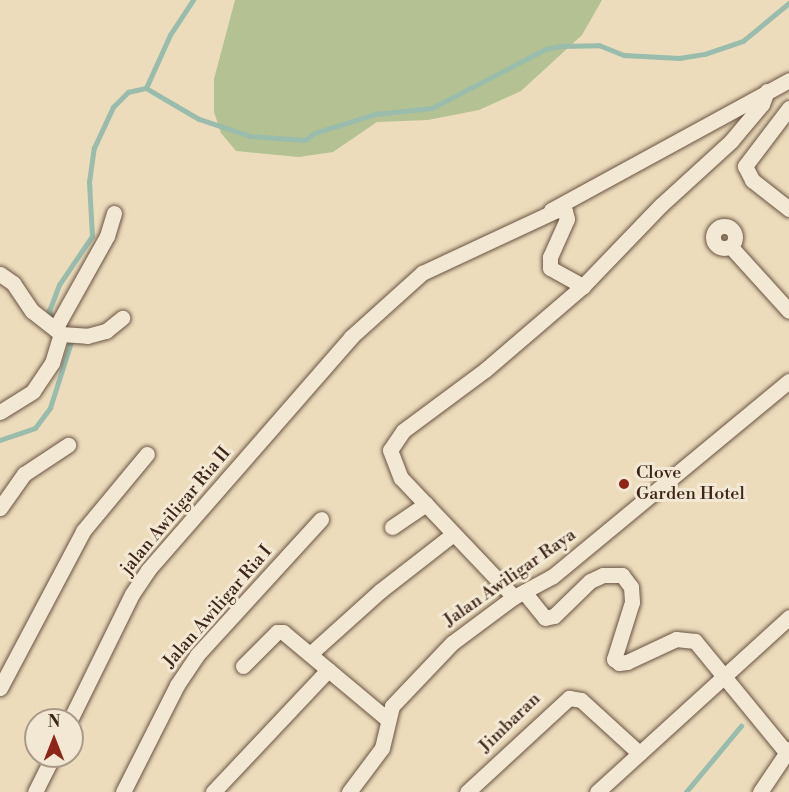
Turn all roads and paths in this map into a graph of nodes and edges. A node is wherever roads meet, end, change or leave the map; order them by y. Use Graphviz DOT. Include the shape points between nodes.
graph roads {
  1 [pos="789,80"];
  2 [pos="767,91"];
  3 [pos="789,108"];
  4 [pos="789,209"];
  5 [pos="551,210"];
  6 [pos="114,213"];
  7 [pos="731,247"];
  8 [pos="0,274"];
  9 [pos="583,286"];
  10 [pos="789,311"];
  11 [pos="122,318"];
  12 [pos="58,331"];
  13 [pos="789,381"];
  14 [pos="0,412"];
  15 [pos="68,446"];
  16 [pos="147,454"];
  17 [pos="426,504"];
  18 [pos="0,508"];
  19 [pos="321,519"];
  20 [pos="392,527"];
  21 [pos="452,535"];
  22 [pos="519,594"];
  23 [pos="789,616"];
  24 [pos="310,654"];
  25 [pos="243,666"];
  26 [pos="328,670"];
  27 [pos="724,677"];
  28 [pos="0,688"];
  29 [pos="76,708"];
  30 [pos="386,718"];
  31 [pos="639,753"];
  32 [pos="788,753"];
  33 [pos="47,768"];
  34 [pos="35,792"];
  35 [pos="123,792"];
  36 [pos="213,792"];
  37 [pos="349,792"];
  38 [pos="467,792"];
  39 [pos="597,792"];
  40 [pos="760,792"];
  1 -- 2 [label="street, jalan Awiligar Ria II"];
  2 -- 5 [label="street, jalan Awiligar Ria II"];
  2 -- 9 [label="street" via="762,104 731,141 661,205"];
  3 -- 4 [label="street" via="745,166 752,180"];
  5 -- 9 [label="street" via="565,212 567,219 550,257 550,268"];
  5 -- 29 [label="street, jalan Awiligar Ria II" via="422,273 351,337 148,570 132,594"];
  6 -- 12 [label="street" via="99,252"];
  7 -- 10 [label="street"];
  8 -- 12 [label="street" via="32,311"];
  9 -- 17 [label="street" via="392,444 389,457 396,470"];
  11 -- 12 [label="street" via="96,334"];
  12 -- 14 [label="street" via="52,363 33,391"];
  13 -- 22 [label="street, Jalan Awiligar Raya" via="553,576"];
  15 -- 18 [label="street" via="24,474"];
  16 -- 28 [label="street" via="83,531"];
  17 -- 20 [label="street"];
  17 -- 21 [label="street"];
  19 -- 35 [label="street, Jalan Awiligar Ria I" via="197,655 177,685"];
  21 -- 22 [label="street"];
  21 -- 24 [label="street" via="380,591"];
  22 -- 27 [label="street" via="545,618 554,616 590,581 603,575 622,575 631,586 633,602 614,658 619,663 627,662 676,639 687,639 701,647"];
  22 -- 30 [label="street, Jalan Awiligar Raya" via="452,643 408,687"];
  23 -- 27 [label="street"];
  24 -- 25 [label="street" via="280,631"];
  24 -- 26 [label="street"];
  26 -- 30 [label="street"];
  26 -- 36 [label="street"];
  27 -- 31 [label="street"];
  27 -- 32 [label="street"];
  30 -- 37 [label="street, Jalan Awiligar Raya" via="382,748"];
  31 -- 38 [label="street, Jimbaran" via="581,700 569,698"];
  31 -- 39 [label="street"];
  32 -- 40 [label="street"];
  33 -- 34 [label="street"];
}
